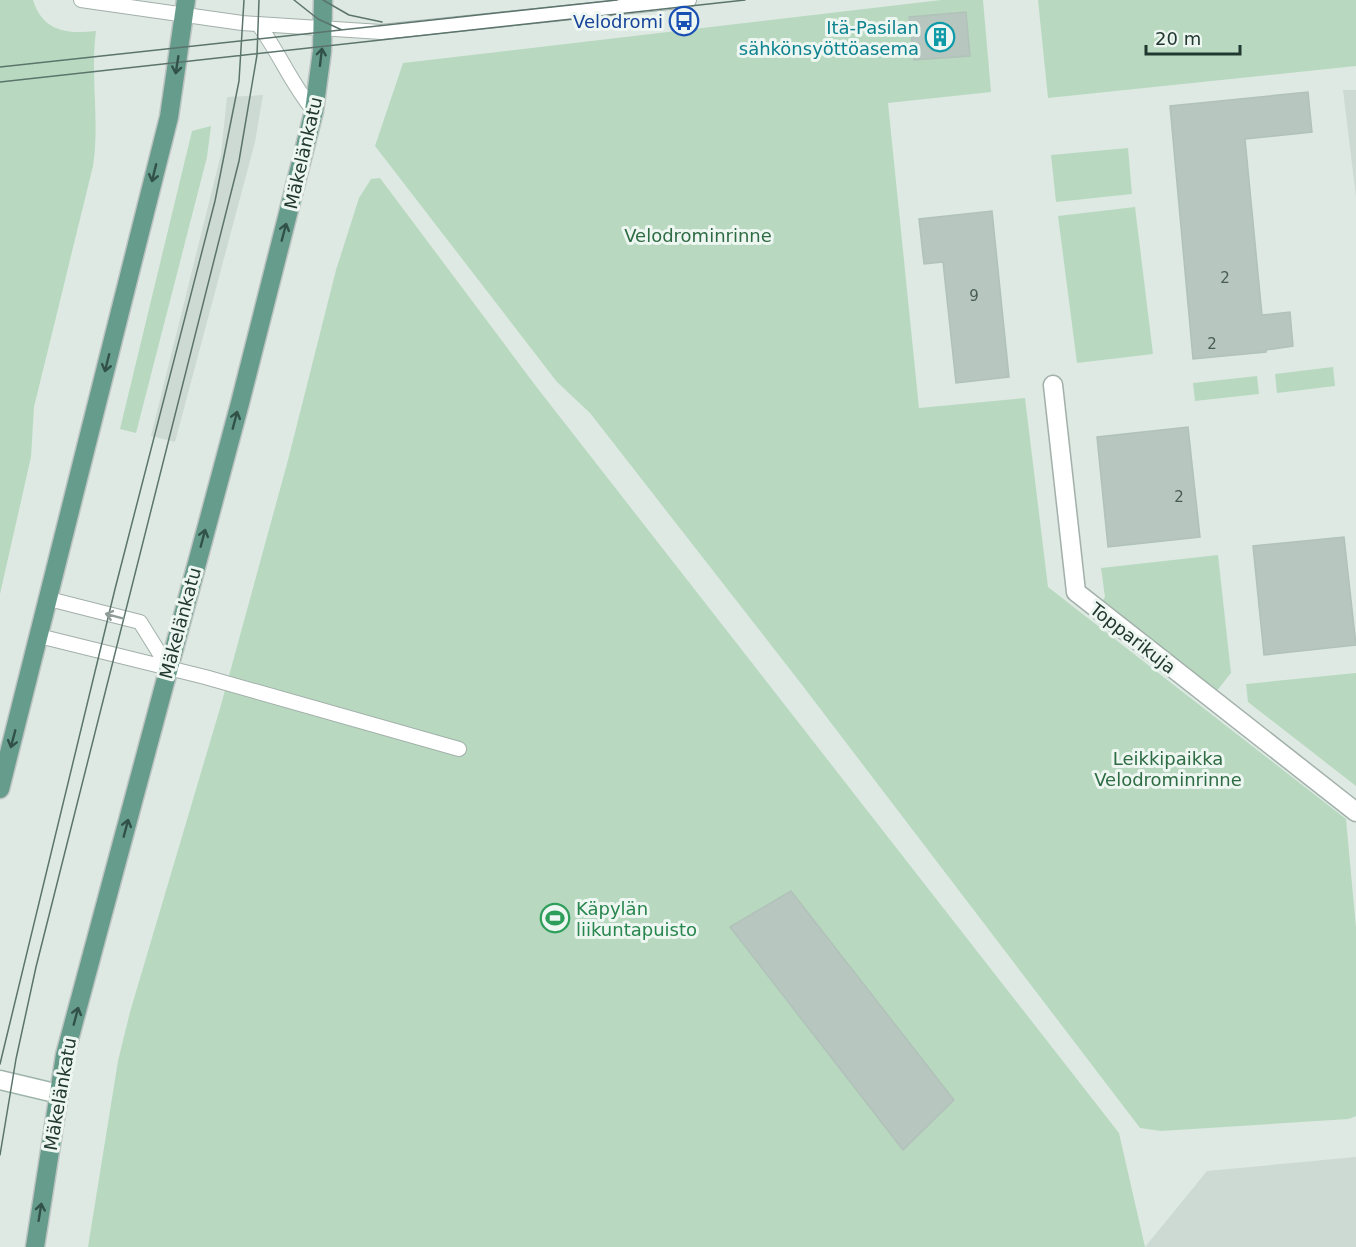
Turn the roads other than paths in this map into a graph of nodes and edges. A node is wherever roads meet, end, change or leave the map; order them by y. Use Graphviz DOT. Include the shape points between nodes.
graph roads {
  1 [pos="81,0"];
  2 [pos="323,0"];
  3 [pos="689,0"];
  4 [pos="186,7"];
  5 [pos="258,24"];
  6 [pos="324,29"];
  7 [pos="314,111"];
  8 [pos="1053,385"];
  9 [pos="49,599"];
  10 [pos="39,636"];
  11 [pos="168,668"];
  12 [pos="459,749"];
  13 [pos="0,789"];
  14 [pos="1356,812"];
  15 [pos="0,1080"];
  16 [pos="59,1094"];
  17 [pos="35,1247"];
  1 -- 4 [label="lane" via="100,5"];
  2 -- 6 [label="main road, Mäkelänkatu"];
  3 -- 6 [label="lane" via="402,31"];
  4 -- 5 [label="lane"];
  4 -- 9 [label="main road, one-way" via="169,117"];
  5 -- 6 [label="lane"];
  5 -- 7 [label="lane"];
  7 -- 6 [label="main road, Mäkelänkatu, one-way"];
  11 -- 7 [label="main road, Mäkelänkatu, one-way"];
  8 -- 14 [label="street, Topparikuja" via="1076,592"];
  9 -- 10 [label="main road"];
  11 -- 9 [label="lane, one-way" via="140,622"];
  10 -- 11 [label="lane"];
  10 -- 13 [label="main road, one-way"];
  11 -- 12 [label="lane"];
  16 -- 11 [label="main road, Mäkelänkatu, one-way" via="65,1055"];
  15 -- 16 [label="street"];
  17 -- 16 [label="main road, Mäkelänkatu, one-way"];
}
